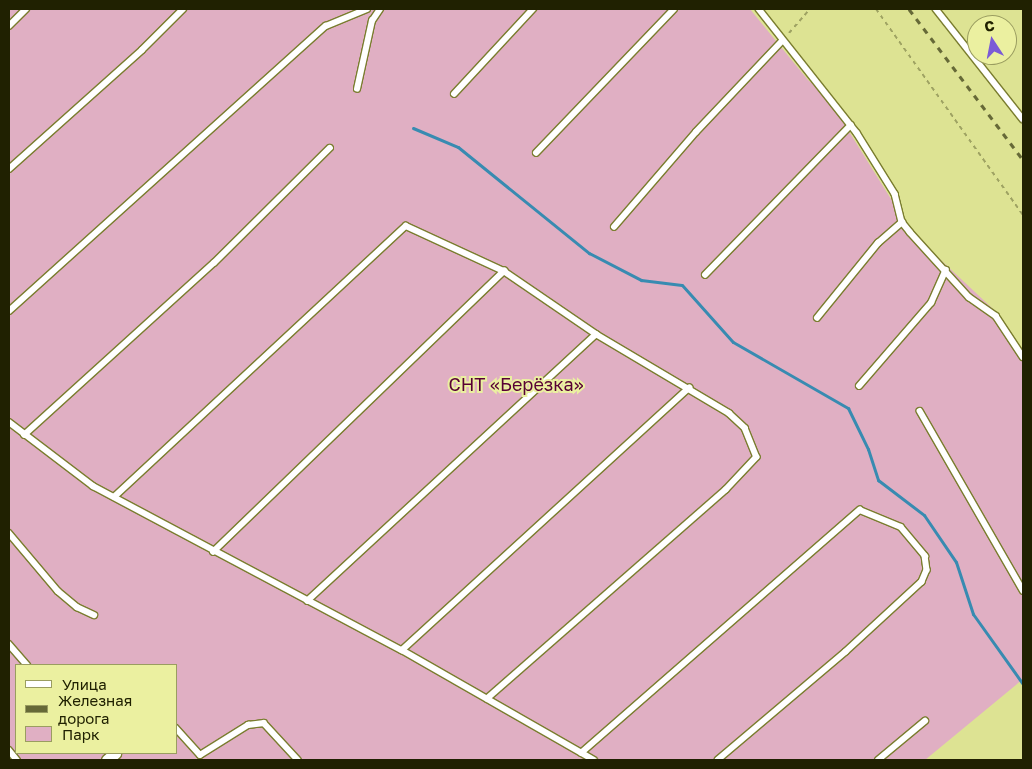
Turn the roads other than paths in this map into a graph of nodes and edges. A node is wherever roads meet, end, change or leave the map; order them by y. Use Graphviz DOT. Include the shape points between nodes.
graph roads {
  1 [pos="26,9"];
  2 [pos="183,9"];
  3 [pos="367,9"];
  4 [pos="380,9"];
  5 [pos="533,9"];
  6 [pos="674,9"];
  7 [pos="759,9"];
  8 [pos="936,9"];
  9 [pos="9,26"];
  10 [pos="782,41"];
  11 [pos="357,89"];
  12 [pos="454,94"];
  13 [pos="1023,119"];
  14 [pos="851,125"];
  15 [pos="330,148"];
  16 [pos="536,152"];
  17 [pos="9,169"];
  18 [pos="902,222"];
  19 [pos="614,227"];
  20 [pos="946,270"];
  21 [pos="504,271"];
  22 [pos="705,275"];
  23 [pos="9,311"];
  24 [pos="817,318"];
  25 [pos="596,334"];
  26 [pos="1023,357"];
  27 [pos="859,386"];
  28 [pos="689,388"];
  29 [pos="920,411"];
  30 [pos="9,422"];
  31 [pos="24,435"];
  32 [pos="114,497"];
  33 [pos="9,533"];
  34 [pos="213,552"];
  35 [pos="1023,590"];
  36 [pos="307,600"];
  37 [pos="94,615"];
  38 [pos="9,644"];
  39 [pos="402,650"];
  40 [pos="26,664"];
  41 [pos="487,699"];
  42 [pos="925,721"];
  43 [pos="178,730"];
  44 [pos="9,750"];
  45 [pos="582,753"];
  46 [pos="200,755"];
  47 [pos="17,760"];
  48 [pos="204,760"];
  49 [pos="298,760"];
  50 [pos="594,760"];
  51 [pos="718,760"];
  52 [pos="878,760"];
  1 -- 9 [label="lane"];
  2 -- 17 [label="lane"];
  3 -- 23 [label="lane" via="326,26"];
  4 -- 11 [label="lane" via="372,21"];
  5 -- 12 [label="lane"];
  6 -- 16 [label="lane"];
  7 -- 10 [label="lane"];
  8 -- 13 [label="lane"];
  10 -- 14 [label="lane"];
  10 -- 19 [label="lane" via="696,132"];
  14 -- 18 [label="lane" via="895,194"];
  14 -- 22 [label="lane"];
  15 -- 31 [label="lane" via="214,263"];
  18 -- 20 [label="lane"];
  18 -- 24 [label="lane" via="878,243"];
  20 -- 26 [label="lane" via="969,297 996,316"];
  20 -- 27 [label="lane" via="931,303"];
  21 -- 25 [label="lane"];
  21 -- 32 [label="lane" via="406,226"];
  21 -- 34 [label="lane"];
  25 -- 28 [label="lane"];
  25 -- 36 [label="lane"];
  28 -- 39 [label="lane"];
  28 -- 41 [label="lane" via="729,413 746,428 756,450 753,464"];
  29 -- 35 [label="lane"];
  30 -- 31 [label="lane"];
  31 -- 32 [label="lane" via="93,486"];
  32 -- 34 [label="lane"];
  33 -- 37 [label="lane" via="58,591"];
  34 -- 36 [label="lane"];
  36 -- 39 [label="lane"];
  38 -- 40 [label="lane"];
  39 -- 41 [label="lane"];
  41 -- 45 [label="lane"];
  42 -- 52 [label="lane"];
  43 -- 46 [label="lane"];
  44 -- 47 [label="lane"];
  45 -- 50 [label="lane"];
  45 -- 51 [label="lane" via="860,510 901,527 925,556 926,570 922,582 846,652"];
  46 -- 48 [label="lane"];
  46 -- 49 [label="lane" via="257,722 270,728"];
}
